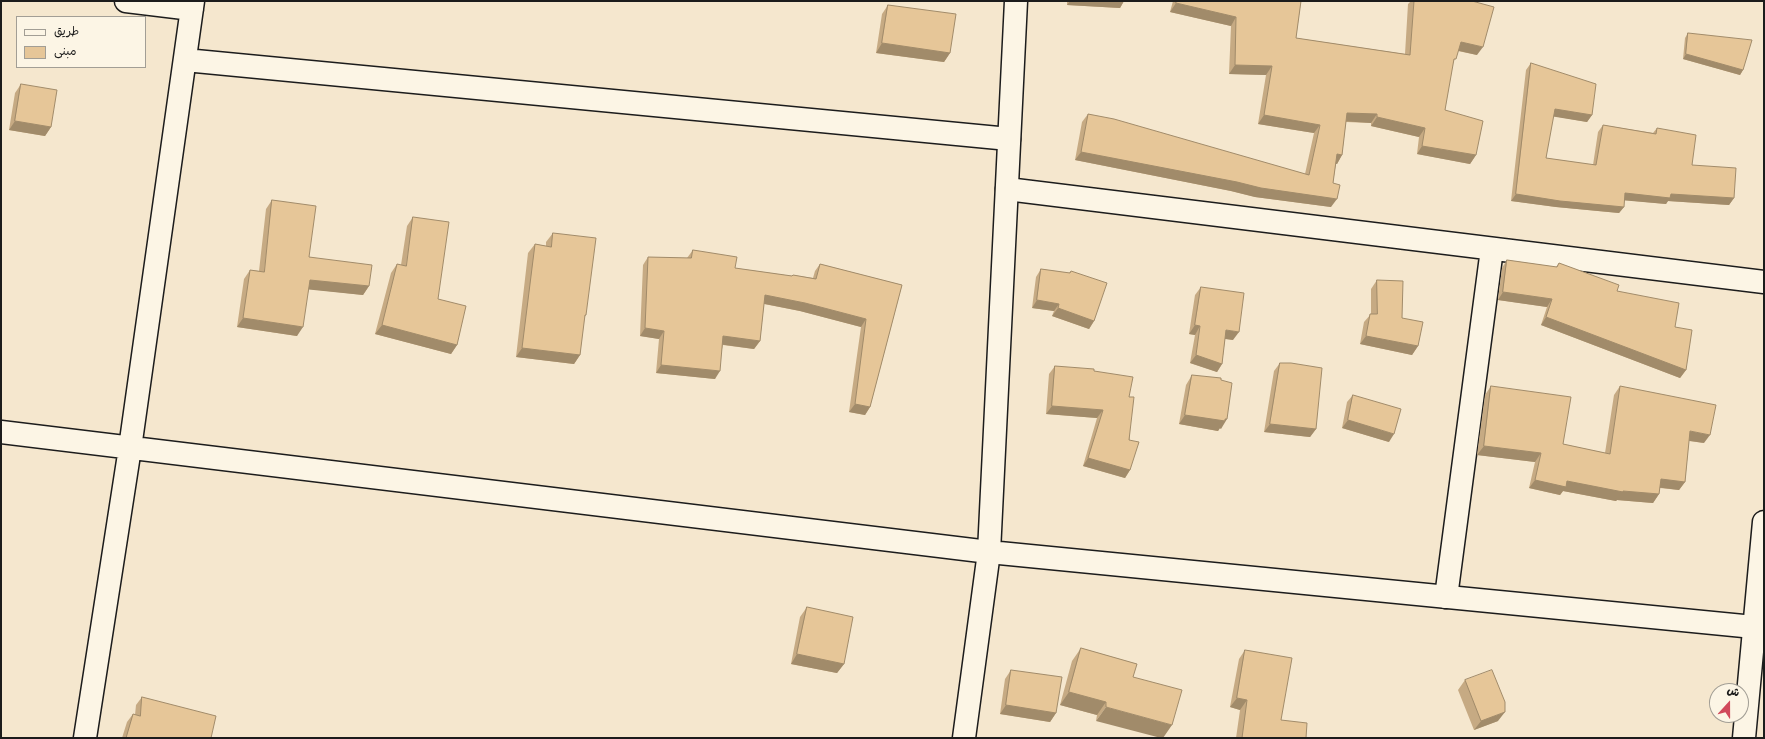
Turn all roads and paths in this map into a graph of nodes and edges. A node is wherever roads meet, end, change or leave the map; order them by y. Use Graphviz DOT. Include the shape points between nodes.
graph roads {
  1 [pos="126,1"];
  2 [pos="1016,1"];
  3 [pos="193,5"];
  4 [pos="185,60"];
  5 [pos="1010,139"];
  6 [pos="1007,189"];
  7 [pos="1492,249"];
  8 [pos="1764,282"];
  9 [pos="1,432"];
  10 [pos="130,448"];
  11 [pos="1764,522"];
  12 [pos="989,552"];
  13 [pos="1446,597"];
  14 [pos="1759,628"];
  15 [pos="85,738"];
  16 [pos="964,738"];
  17 [pos="1744,738"];
  1 -- 3 [label="street"];
  2 -- 5 [label="street"];
  3 -- 4 [label="street"];
  4 -- 5 [label="street"];
  4 -- 10 [label="street"];
  5 -- 6 [label="street"];
  6 -- 7 [label="street"];
  6 -- 12 [label="street"];
  7 -- 8 [label="street"];
  7 -- 13 [label="street"];
  9 -- 10 [label="street"];
  10 -- 12 [label="street"];
  10 -- 15 [label="street"];
  11 -- 14 [label="street"];
  12 -- 13 [label="street"];
  12 -- 16 [label="street"];
  13 -- 14 [label="street"];
  14 -- 17 [label="street"];
}
